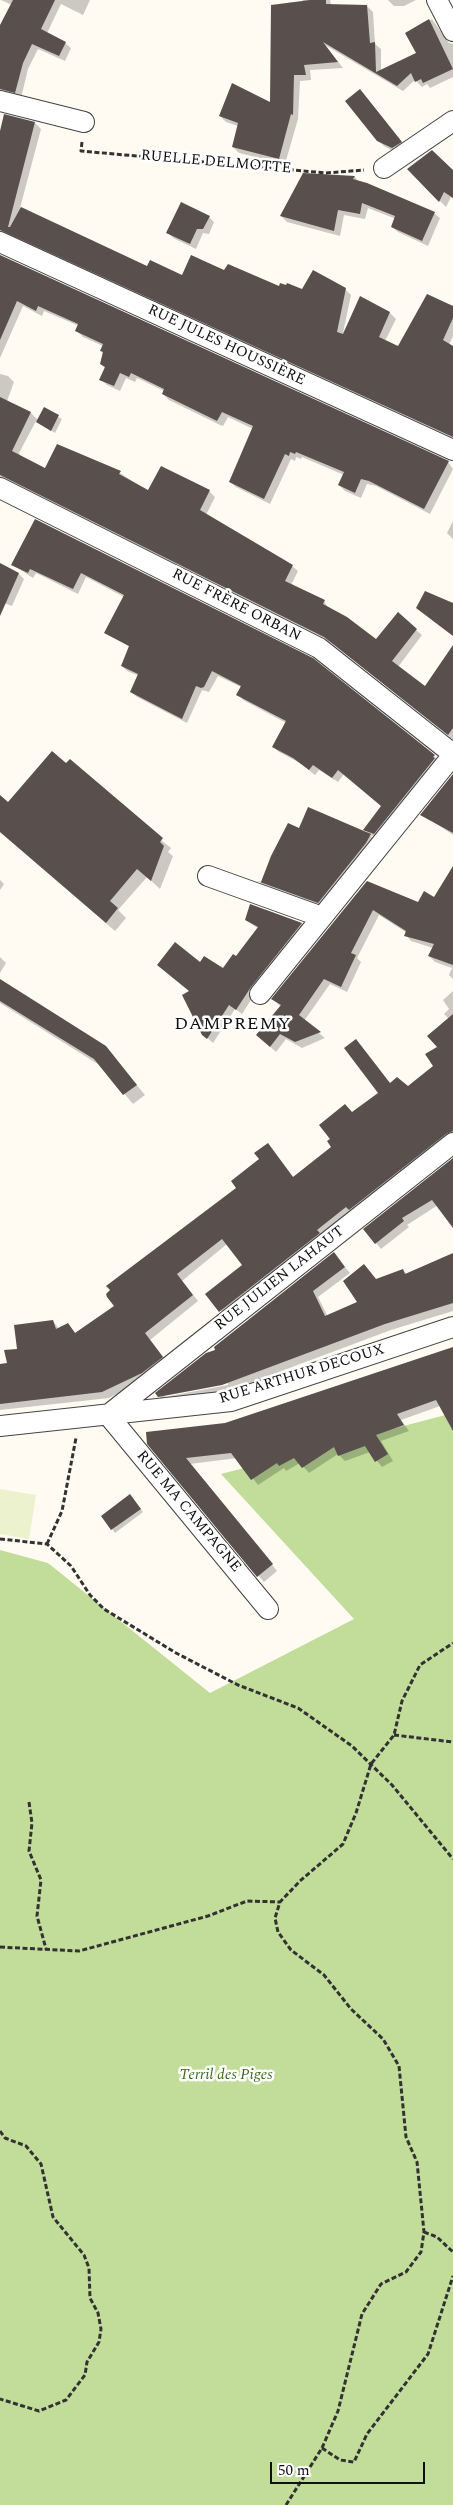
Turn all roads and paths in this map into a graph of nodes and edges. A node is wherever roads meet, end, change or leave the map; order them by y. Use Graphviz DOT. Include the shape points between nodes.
graph roads {
  1 [pos="437,0"];
  2 [pos="453,32"];
  3 [pos="0,101"];
  4 [pos="453,121"];
  5 [pos="84,122"];
  6 [pos="384,168"];
  7 [pos="0,242"];
  8 [pos="453,450"];
  9 [pos="0,488"];
  10 [pos="453,754"];
  11 [pos="208,876"];
  12 [pos="322,918"];
  13 [pos="260,994"];
  14 [pos="453,1143"];
  15 [pos="453,1327"];
  16 [pos="108,1415"];
  17 [pos="80,1417"];
  18 [pos="0,1426"];
  19 [pos="0,1539"];
  20 [pos="47,1544"];
  21 [pos="268,1609"];
  22 [pos="453,1643"];
  23 [pos="394,1735"];
  24 [pos="453,1742"];
  25 [pos="370,1764"];
  26 [pos="29,1802"];
  27 [pos="453,1859"];
  28 [pos="280,1902"];
  29 [pos="0,1947"];
  30 [pos="46,1949"];
  31 [pos="0,2132"];
  32 [pos="424,2232"];
  33 [pos="453,2252"];
  34 [pos="453,2276"];
  35 [pos="0,2399"];
  36 [pos="322,2448"];
  37 [pos="286,2505"];
  1 -- 2 [label="street"];
  3 -- 5 [label="street"];
  4 -- 6 [label="street"];
  5 -- 6 [label="path, RUELLE DELMOTTE" via="81,151 326,173"];
  7 -- 8 [label="street, RUE JULES HOUSSIÈRE"];
  9 -- 10 [label="street, RUE FRÈRE ORBAN" via="319,648"];
  10 -- 12 [label="street"];
  11 -- 12 [label="street"];
  12 -- 13 [label="street"];
  14 -- 16 [label="street, RUE JULIEN LAHAUT"];
  15 -- 16 [label="street, RUE ARTHUR DECOUX" via="231,1401"];
  16 -- 17 [label="street, RUE ARTHUR DECOUX"];
  16 -- 21 [label="street, RUE MA CAMPAGNE"];
  17 -- 18 [label="street, RUE ARTHUR DECOUX"];
  17 -- 20 [label="path" via="62,1511"];
  19 -- 20 [label="path"];
  20 -- 25 [label="path" via="71,1566 90,1595 104,1609 176,1653 238,1685 298,1708 352,1746"];
  22 -- 23 [label="path" via="420,1665 402,1701"];
  23 -- 24 [label="path"];
  23 -- 25 [label="path"];
  25 -- 27 [label="path" via="392,1785"];
  25 -- 28 [label="path" via="343,1844"];
  26 -- 30 [label="path" via="32,1823 29,1851 41,1880 37,1916"];
  28 -- 30 [label="path" via="247,1901 208,1916 79,1951"];
  28 -- 32 [label="path" via="275,1918 278,1932 291,1950 324,1975 351,2009 383,2039 399,2066 406,2137 417,2162"];
  29 -- 30 [label="path"];
  31 -- 35 [label="path" via="5,2138 26,2146 41,2164 53,2217 84,2255 89,2268 90,2298 98,2313 101,2329 99,2342 87,2362 85,2376 66,2400 39,2411"];
  32 -- 33 [label="path" via="438,2237"];
  32 -- 36 [label="path" via="421,2252 406,2272 382,2284 362,2314 338,2411"];
  34 -- 36 [label="path" via="428,2354 367,2434 354,2462 340,2460"];
  36 -- 37 [label="path"];
}
